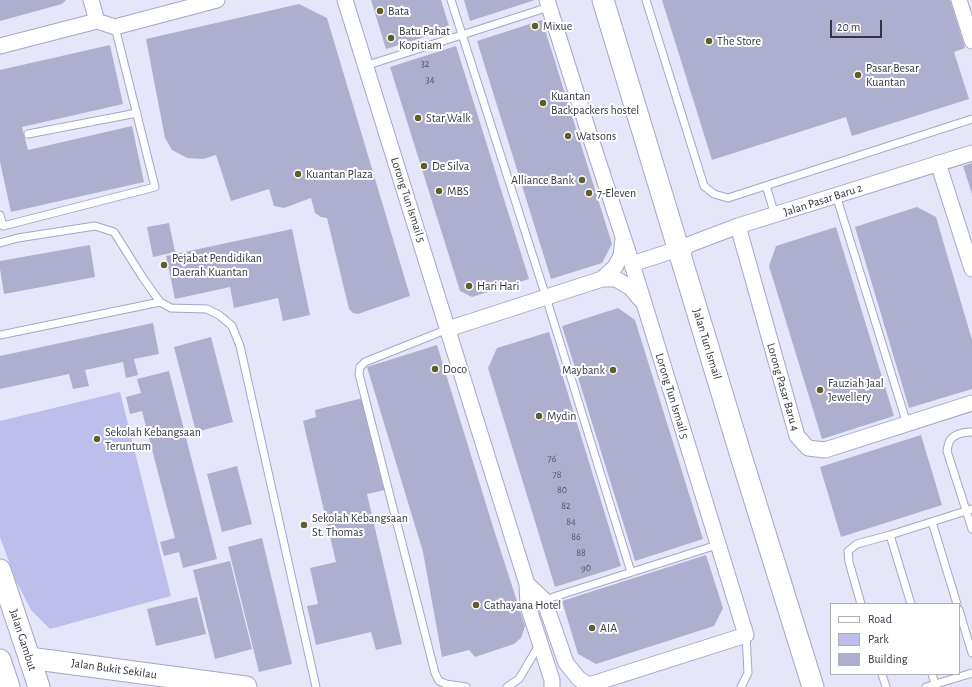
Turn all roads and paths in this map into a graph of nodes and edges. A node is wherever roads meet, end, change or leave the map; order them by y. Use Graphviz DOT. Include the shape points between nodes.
graph roads {
  1 [pos="91,0"];
  2 [pos="215,0"];
  3 [pos="345,0"];
  4 [pos="452,0"];
  5 [pos="603,0"];
  6 [pos="646,0"];
  7 [pos="959,0"];
  8 [pos="548,3"];
  9 [pos="97,21"];
  10 [pos="115,27"];
  11 [pos="462,34"];
  12 [pos="972,42"];
  13 [pos="0,46"];
  14 [pos="365,66"];
  15 [pos="137,113"];
  16 [pos="972,119"];
  17 [pos="28,134"];
  18 [pos="972,153"];
  19 [pos="938,163"];
  20 [pos="766,186"];
  21 [pos="836,195"];
  22 [pos="0,215"];
  23 [pos="775,215"];
  24 [pos="738,226"];
  25 [pos="623,237"];
  26 [pos="0,243"];
  27 [pos="680,253"];
  28 [pos="632,264"];
  29 [pos="972,269"];
  30 [pos="602,279"];
  31 [pos="546,297"];
  32 [pos="642,301"];
  33 [pos="160,302"];
  34 [pos="448,329"];
  35 [pos="0,335"];
  36 [pos="972,403"];
  37 [pos="907,424"];
  38 [pos="972,432"];
  39 [pos="969,510"];
  40 [pos="932,522"];
  41 [pos="972,528"];
  42 [pos="890,535"];
  43 [pos="717,545"];
  44 [pos="0,570"];
  45 [pos="631,572"];
  46 [pos="528,584"];
  47 [pos="544,600"];
  48 [pos="861,603"];
  49 [pos="911,603"];
  50 [pos="957,603"];
  51 [pos="960,613"];
  52 [pos="746,635"];
  53 [pos="540,644"];
  54 [pos="972,653"];
  55 [pos="29,658"];
  56 [pos="972,673"];
  57 [pos="882,675"];
  58 [pos="932,675"];
  59 [pos="810,677"];
  60 [pos="589,686"];
  61 [pos="936,686"];
  62 [pos="39,687"];
  63 [pos="246,687"];
  64 [pos="316,687"];
  65 [pos="466,687"];
  66 [pos="507,687"];
  67 [pos="552,687"];
  68 [pos="741,687"];
  69 [pos="825,687"];
  70 [pos="886,687"];
  71 [pos="926,687"];
  1 -- 9 [label="street"];
  2 -- 10 [label="street"];
  3 -- 14 [label="street, Lorong Tun Ismail 5"];
  4 -- 11 [label="lane"];
  5 -- 27 [label="main road, Jalan Tun Ismail"];
  6 -- 20 [label="lane" via="704,186 714,194 728,198"];
  7 -- 12 [label="street"];
  8 -- 11 [label="lane"];
  8 -- 25 [label="street, Lorong Tun Ismail 5"];
  9 -- 10 [label="street"];
  9 -- 13 [label="street"];
  10 -- 15 [label="lane"];
  11 -- 14 [label="lane"];
  11 -- 31 [label="lane"];
  14 -- 34 [label="street, Lorong Tun Ismail 5"];
  15 -- 17 [label="lane"];
  15 -- 22 [label="lane" via="156,187 3,226"];
  16 -- 20 [label="lane"];
  18 -- 19 [label="street, Jalan Pasar Baru 2"];
  19 -- 21 [label="street, Jalan Pasar Baru 2"];
  19 -- 29 [label="street"];
  20 -- 23 [label="lane"];
  21 -- 23 [label="street, Jalan Pasar Baru 2"];
  21 -- 37 [label="lane"];
  23 -- 24 [label="street, Jalan Pasar Baru 2"];
  24 -- 27 [label="street, Jalan Pasar Baru 2" via="688,245"];
  24 -- 37 [label="street, Lorong Pasar Baru 4" via="797,436 808,448 825,450"];
  25 -- 28 [label="street, Lorong Tun Ismail 5"];
  25 -- 30 [label="street" via="621,256 615,267"];
  26 -- 33 [label="lane" via="94,226 114,232"];
  27 -- 28 [label="street"];
  27 -- 59 [label="main road, Jalan Tun Ismail"];
  28 -- 32 [label="street, Lorong Tun Ismail 5"];
  30 -- 31 [label="street"];
  30 -- 32 [label="street" via="616,279 631,288"];
  31 -- 34 [label="street"];
  31 -- 45 [label="lane"];
  32 -- 43 [label="street, Lorong Tun Ismail 5"];
  33 -- 35 [label="lane"];
  33 -- 64 [label="lane" via="171,308 207,309 232,326 240,346"];
  34 -- 46 [label="street, Lorong Tun Ismail 5"];
  34 -- 65 [label="lane" via="365,362 360,367 359,374 435,674 446,684"];
  36 -- 37 [label="street, Lorong Pasar Baru 4"];
  38 -- 39 [label="lane" via="953,436 948,443 947,451"];
  39 -- 40 [label="lane"];
  39 -- 41 [label="lane"];
  40 -- 42 [label="lane"];
  40 -- 50 [label="lane"];
  42 -- 48 [label="lane" via="857,544 848,551"];
  42 -- 49 [label="lane"];
  43 -- 45 [label="lane"];
  43 -- 52 [label="street, Lorong Tun Ismail 5"];
  44 -- 55 [label="main road, Jalan Gambut"];
  45 -- 47 [label="lane"];
  46 -- 47 [label="street, Lorong Tun Ismail 5"];
  46 -- 53 [label="street, Lorong Tun Ismail 5" via="528,606"];
  47 -- 60 [label="street, Lorong Tun Ismail 5" via="566,663 579,679"];
  51 -- 54 [label="lane"];
  52 -- 60 [label="street, Lorong Tun Ismail 5"];
  52 -- 68 [label="lane" via="748,673"];
  53 -- 66 [label="lane" via="519,679"];
  53 -- 67 [label="street, Lorong Tun Ismail 5"];
  55 -- 62 [label="main road, Jalan Gambut"];
  55 -- 63 [label="main road, Jalan Bukit Sekilau"];
  56 -- 61 [label="lane"];
  57 -- 70 [label="lane"];
  58 -- 61 [label="lane"];
  59 -- 69 [label="main road"];
  61 -- 71 [label="lane"];
}
